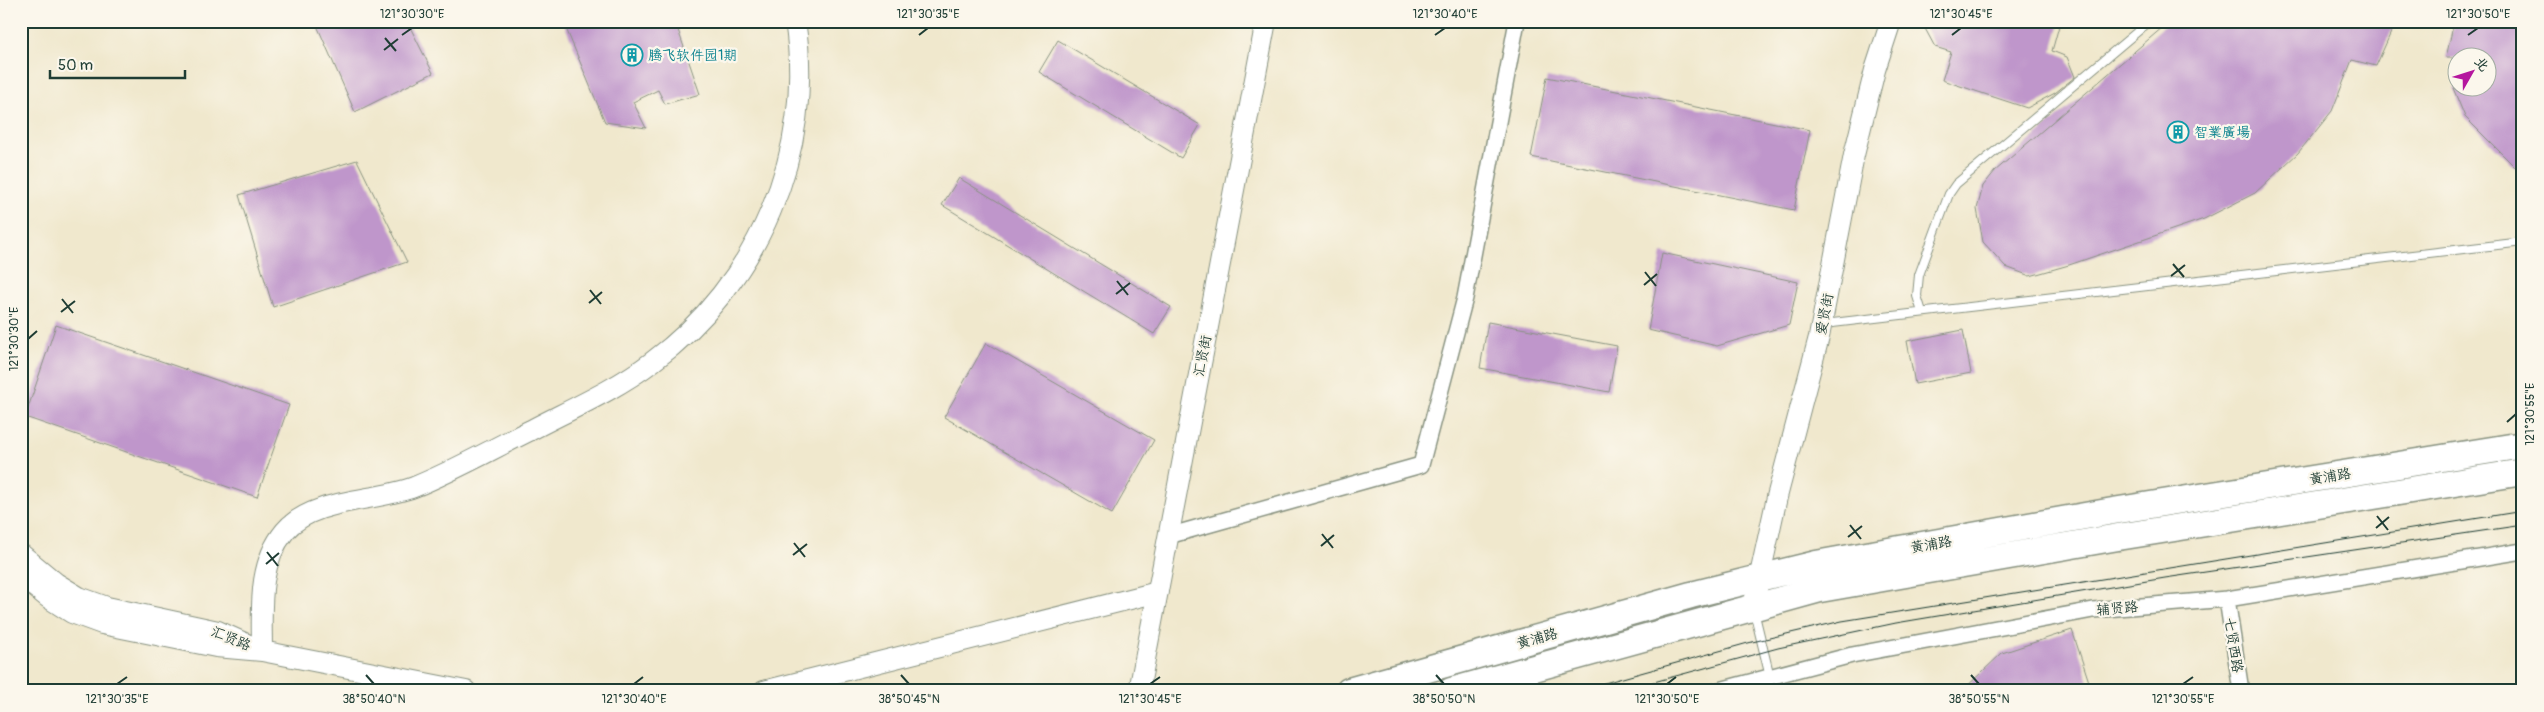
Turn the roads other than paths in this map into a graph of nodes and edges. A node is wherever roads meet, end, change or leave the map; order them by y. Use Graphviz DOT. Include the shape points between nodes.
graph roads {
  1 [pos="795,21"];
  2 [pos="1266,21"];
  3 [pos="1517,21"];
  4 [pos="1891,21"];
  5 [pos="2150,21"];
  6 [pos="2523,242"];
  7 [pos="1922,312"];
  8 [pos="1822,324"];
  9 [pos="2523,445"];
  10 [pos="2523,472"];
  11 [pos="1168,536"];
  12 [pos="2523,550"];
  13 [pos="21,554"];
  14 [pos="21,576"];
  15 [pos="1759,578"];
  16 [pos="1158,592"];
  17 [pos="2227,599"];
  18 [pos="1753,607"];
  19 [pos="262,651"];
  20 [pos="1770,677"];
  21 [pos="466,691"];
  22 [pos="764,691"];
  23 [pos="1139,691"];
  24 [pos="1349,691"];
  25 [pos="1451,691"];
  26 [pos="1716,691"];
  27 [pos="2241,691"];
  1 -- 19 [label="street" via="800,78 798,118 791,155 768,220 732,281 709,311 652,362 619,384 447,473 413,488 380,498 318,509 299,518 285,531 265,572"];
  2 -- 11 [label="street, 汇贤街"];
  3 -- 11 [label="street" via="1465,298 1421,465"];
  4 -- 8 [label="street, 爱贤街" via="1854,155"];
  5 -- 7 [label="lane" via="1956,184 1949,194 1919,275 1917,296"];
  6 -- 7 [label="lane"];
  7 -- 8 [label="lane"];
  8 -- 15 [label="street, 爱贤街"];
  9 -- 15 [label="highway, 黄浦路" via="2113,511 1816,564"];
  10 -- 18 [label="highway, 黄浦路" via="1926,570 1820,589"];
  11 -- 16 [label="street, 汇贤街"];
  12 -- 17 [label="street, 辅贤路"];
  13 -- 19 [label="street, 汇贤路" via="79,597 107,607 218,630"];
  14 -- 19 [label="street, 汇贤路" via="72,613 102,624 216,647"];
  15 -- 18 [label="street, 爱贤街"];
  15 -- 24 [label="highway, 黄浦路"];
  16 -- 22 [label="street"];
  16 -- 23 [label="street, 汇贤街"];
  17 -- 20 [label="street, 辅贤路" via="2093,610 1852,656"];
  17 -- 27 [label="street, 七贤西路"];
  18 -- 20 [label="lane"];
  18 -- 25 [label="highway, 黄浦路"];
  19 -- 21 [label="street"];
  20 -- 26 [label="street, 辅贤路"];
}
